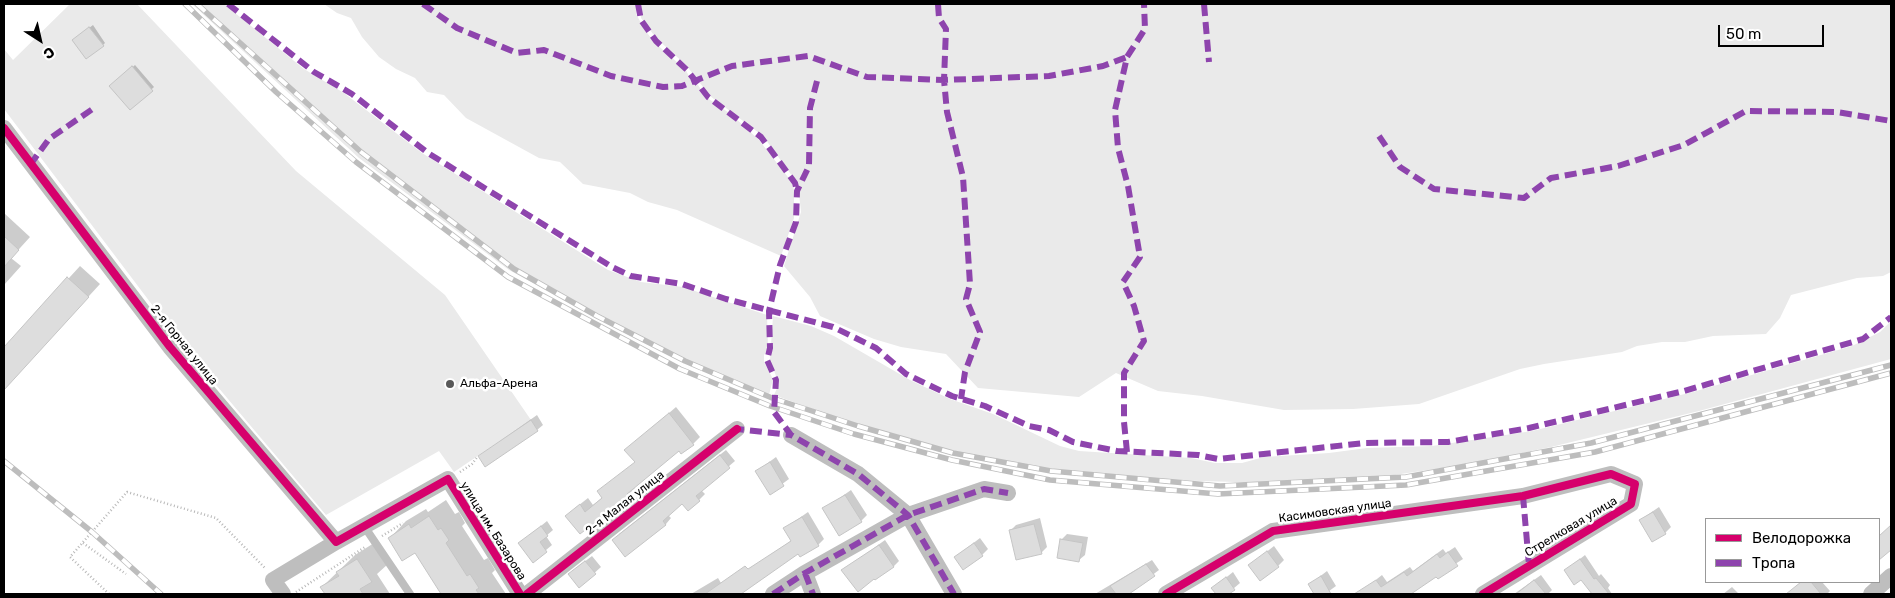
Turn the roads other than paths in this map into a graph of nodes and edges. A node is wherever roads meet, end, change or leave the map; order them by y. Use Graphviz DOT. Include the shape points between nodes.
graph roads {
  1 [pos="4,128"];
  2 [pos="737,429"];
  3 [pos="791,435"];
  4 [pos="1008,492"];
  5 [pos="1524,496"];
  6 [pos="908,515"];
  7 [pos="364,526"];
  8 [pos="336,542"];
  9 [pos="805,573"];
  10 [pos="1891,576"];
  11 [pos="283,594"];
  12 [pos="410,594"];
  13 [pos="520,594"];
  14 [pos="527,594"];
  15 [pos="772,594"];
  16 [pos="813,594"];
  17 [pos="954,594"];
  18 [pos="1166,594"];
  19 [pos="1483,594"];
  20 [pos="1871,594"];
  1 -- 8 [label="street, 2-я Горная улица" via="170,347"];
  2 -- 14 [label="street, 2-я Малая улица"];
  3 -- 6 [label="street" via="858,474"];
  4 -- 6 [label="street" via="984,489"];
  5 -- 18 [label="street, Касимовская улица" via="1274,531"];
  5 -- 19 [label="street, Стрелковая улица" via="1611,474 1635,484 1631,504"];
  6 -- 9 [label="street"];
  6 -- 17 [label="street"];
  7 -- 8 [label="street"];
  7 -- 12 [label="lane"];
  7 -- 13 [label="street, улица им. Базарова" via="448,479"];
  8 -- 11 [label="street" via="273,580"];
  9 -- 15 [label="street"];
  9 -- 16 [label="street"];
  10 -- 20 [label="street"];
}
